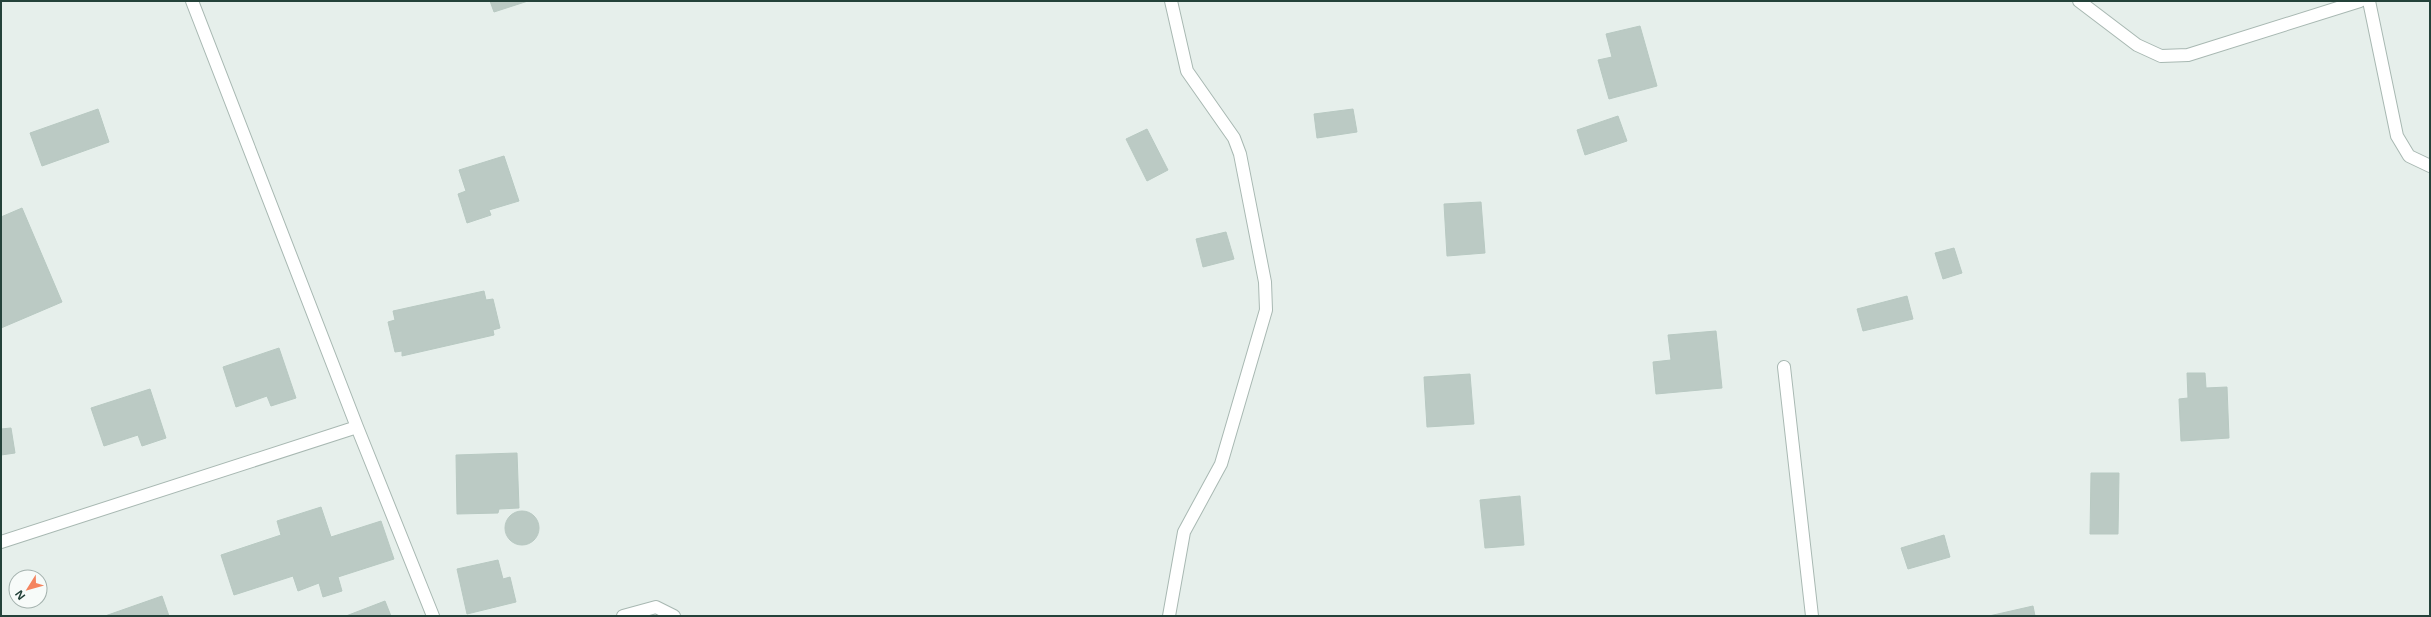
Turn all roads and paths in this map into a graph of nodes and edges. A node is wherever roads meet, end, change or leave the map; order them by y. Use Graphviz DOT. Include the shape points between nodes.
graph roads {
  1 [pos="192,1"];
  2 [pos="1171,1"];
  3 [pos="2079,1"];
  4 [pos="2360,1"];
  5 [pos="2369,1"];
  6 [pos="2430,166"];
  7 [pos="1784,367"];
  8 [pos="357,427"];
  9 [pos="1,542"];
  10 [pos="433,616"];
  11 [pos="623,616"];
  12 [pos="674,616"];
  13 [pos="1169,616"];
  14 [pos="1812,616"];
  1 -- 8 [label="street"];
  2 -- 13 [label="street" via="1187,71 1234,138 1240,154 1265,282 1266,310 1221,464 1184,532"];
  3 -- 4 [label="street" via="2137,45 2161,56 2188,55"];
  5 -- 6 [label="street" via="2397,136 2409,156"];
  7 -- 14 [label="street"];
  8 -- 9 [label="street"];
  8 -- 10 [label="street"];
  11 -- 12 [label="street" via="656,608"];
}
